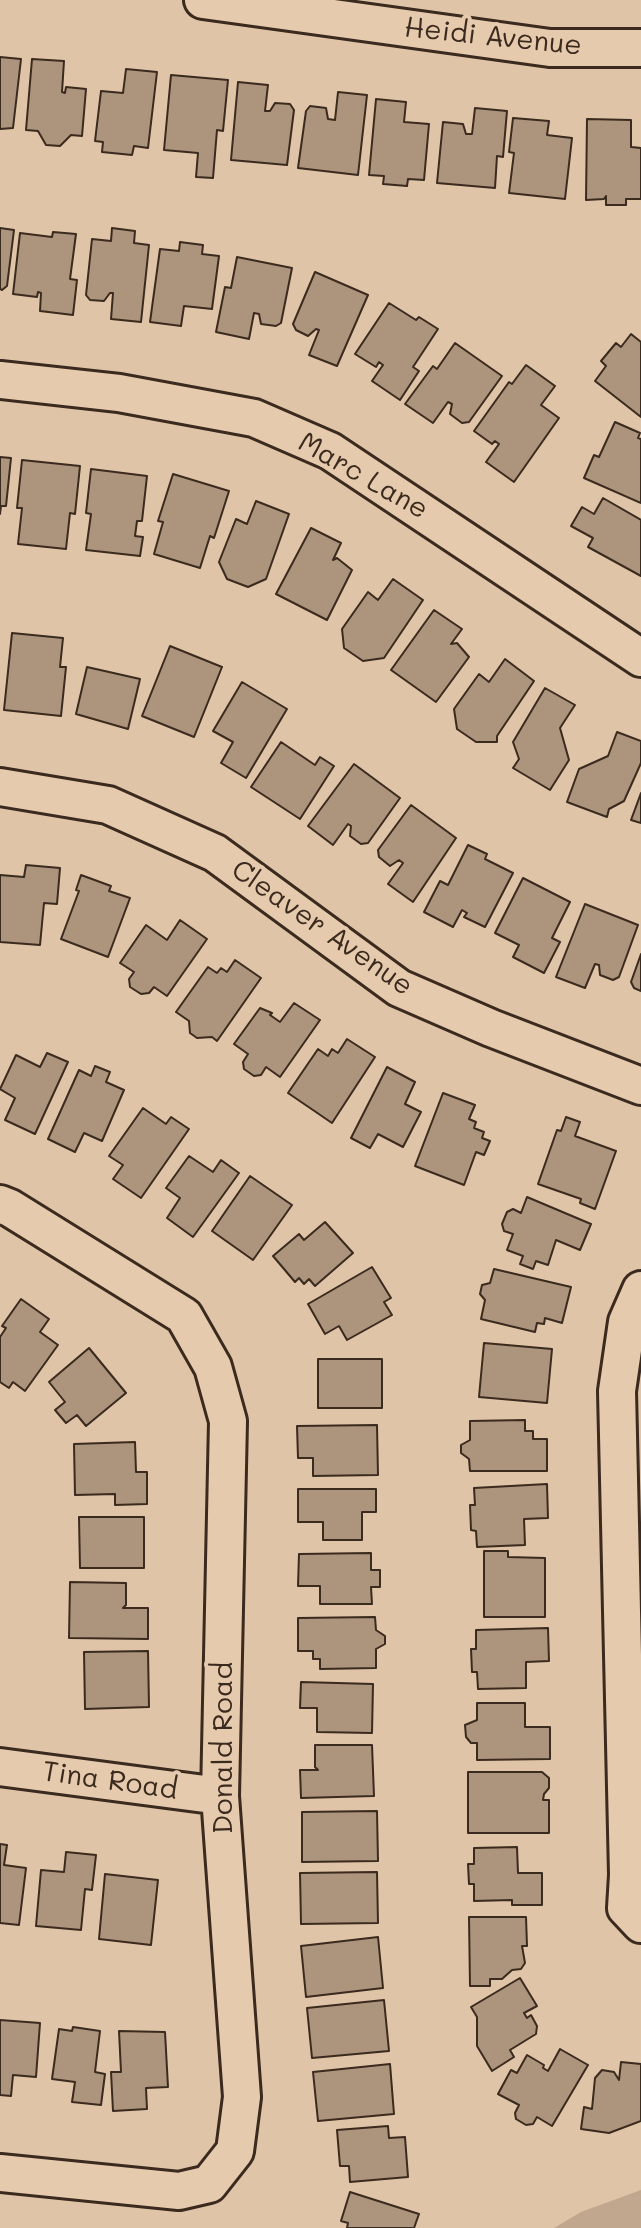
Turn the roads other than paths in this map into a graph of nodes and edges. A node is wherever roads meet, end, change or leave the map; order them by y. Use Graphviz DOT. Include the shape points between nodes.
graph roads {
  1 [pos="203,0"];
  2 [pos="641,48"];
  3 [pos="0,380"];
  4 [pos="641,658"];
  5 [pos="0,787"];
  6 [pos="641,1086"];
  7 [pos="0,1204"];
  8 [pos="641,1290"];
  9 [pos="0,1767"];
  10 [pos="220,1796"];
  11 [pos="641,1924"];
  12 [pos="0,2173"];
  1 -- 2 [label="street, Heidi Avenue" via="550,48"];
  3 -- 4 [label="street, Marc Lane" via="119,393 254,418 330,451"];
  5 -- 6 [label="street, Cleaver Avenue" via="108,805 215,853 399,988"];
  7 -- 10 [label="street, Donald Road" via="184,1316 213,1367 228,1421"];
  8 -- 11 [label="street" via="627,1322 617,1391 626,1908"];
  9 -- 10 [label="street, Tina Road"];
  10 -- 12 [label="street, Donald Road" via="242,2097 235,2151 209,2184 179,2191"];
}
